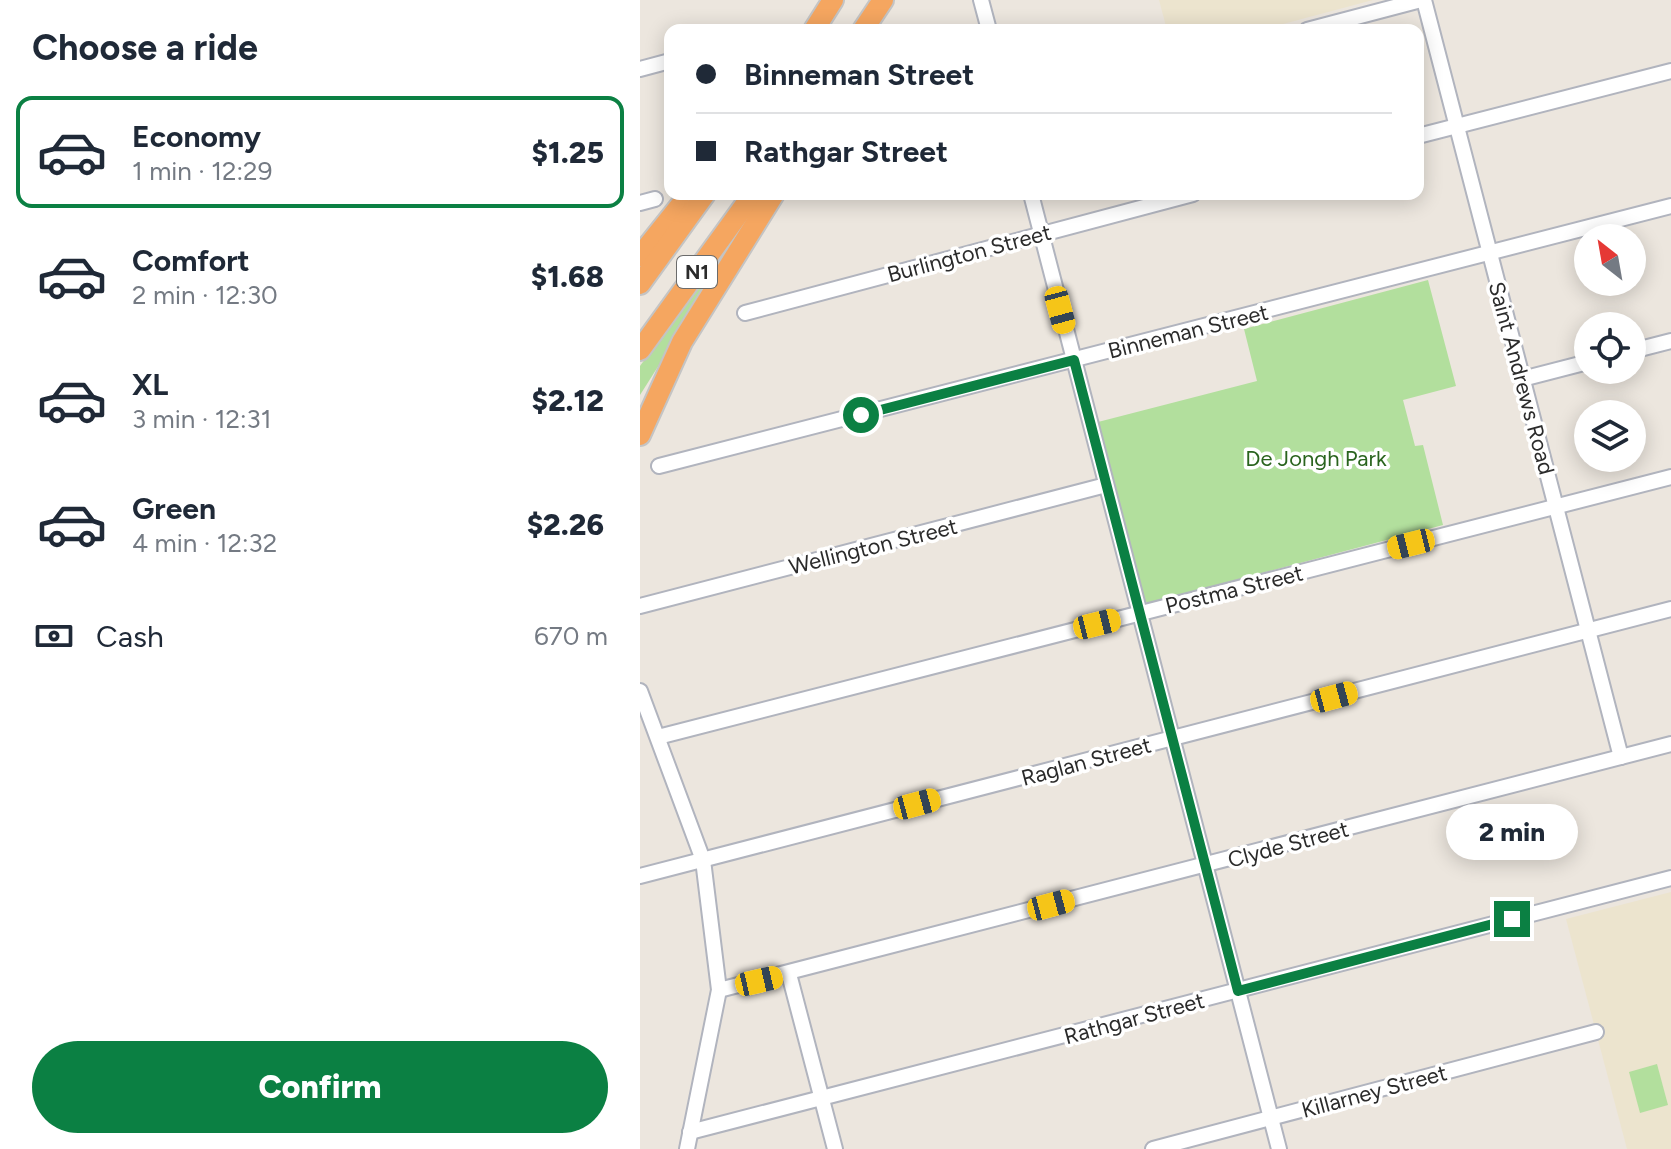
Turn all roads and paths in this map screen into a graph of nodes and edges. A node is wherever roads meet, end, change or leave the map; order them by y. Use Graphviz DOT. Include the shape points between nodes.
graph roads {
  1 [pos="833,0"];
  2 [pos="883,0"];
  3 [pos="889,0"];
  4 [pos="981,0"];
  5 [pos="1422,0"];
  6 [pos="818,24"];
  7 [pos="867,24"];
  8 [pos="875,24"];
  9 [pos="987,24"];
  10 [pos="1330,24"];
  11 [pos="664,63"];
  12 [pos="640,69"];
  13 [pos="1671,71"];
  14 [pos="1456,126"];
  15 [pos="1424,134"];
  16 [pos="684,200"];
  17 [pos="701,200"];
  18 [pos="749,200"];
  19 [pos="770,200"];
  20 [pos="1033,200"];
  21 [pos="1170,200"];
  22 [pos="1671,206"];
  23 [pos="1041,233"];
  24 [pos="1490,252"];
  25 [pos="640,256"];
  26 [pos="640,284"];
  27 [pos="745,313"];
  28 [pos="1671,341"];
  29 [pos="1646,347"];
  30 [pos="640,350"];
  31 [pos="1074,360"];
  32 [pos="1574,366"];
  33 [pos="1522,379"];
  34 [pos="640,435"];
  35 [pos="659,466"];
  36 [pos="1671,477"];
  37 [pos="1106,485"];
  38 [pos="1555,506"];
  39 [pos="640,606"];
  40 [pos="1671,609"];
  41 [pos="1139,614"];
  42 [pos="1588,630"];
  43 [pos="640,691"];
  44 [pos="658,737"];
  45 [pos="1172,738"];
  46 [pos="1671,744"];
  47 [pos="1621,757"];
  48 [pos="697,844"];
  49 [pos="703,860"];
  50 [pos="1206,865"];
  51 [pos="673,867"];
  52 [pos="640,876"];
  53 [pos="1671,878"];
  54 [pos="789,974"];
  55 [pos="719,990"];
  56 [pos="1238,991"];
  57 [pos="1596,1032"];
  58 [pos="822,1099"];
  59 [pos="1271,1118"];
  60 [pos="690,1132"];
  61 [pos="687,1149"];
  62 [pos="835,1149"];
  63 [pos="1153,1149"];
  64 [pos="1279,1149"];
  1 -- 6 [label="highway"];
  2 -- 7 [label="highway"];
  3 -- 8 [label="highway"];
  4 -- 9 [label="street"];
  5 -- 10 [label="street"];
  5 -- 14 [label="street, Saint Andrews Road"];
  11 -- 12 [label="street"];
  13 -- 14 [label="street"];
  14 -- 15 [label="street"];
  14 -- 24 [label="street, Saint Andrews Road"];
  16 -- 25 [label="highway"];
  17 -- 26 [label="highway, N1"];
  18 -- 30 [label="highway, N1"];
  19 -- 34 [label="highway" via="682,342"];
  20 -- 23 [label="street"];
  21 -- 23 [label="street, Burlington Street"];
  22 -- 24 [label="street, Binneman Street"];
  23 -- 27 [label="street, Burlington Street"];
  23 -- 31 [label="street"];
  24 -- 31 [label="street, Binneman Street"];
  24 -- 33 [label="street, Saint Andrews Road"];
  28 -- 29 [label="street"];
  31 -- 35 [label="street, Binneman Street"];
  31 -- 37 [label="street"];
  32 -- 33 [label="street"];
  33 -- 38 [label="street, Saint Andrews Road"];
  36 -- 38 [label="street, Postma Street"];
  37 -- 39 [label="street, Wellington Street"];
  37 -- 41 [label="street"];
  38 -- 41 [label="street, Postma Street"];
  38 -- 42 [label="street, Saint Andrews Road"];
  40 -- 42 [label="street, Raglan Street"];
  41 -- 44 [label="street, Postma Street"];
  41 -- 45 [label="street"];
  42 -- 45 [label="street, Raglan Street"];
  42 -- 47 [label="street, Saint Andrews Road"];
  43 -- 44 [label="street"];
  44 -- 48 [label="street"];
  45 -- 49 [label="street, Raglan Street"];
  45 -- 50 [label="street"];
  46 -- 47 [label="street, Clyde Street"];
  47 -- 50 [label="street, Clyde Street"];
  48 -- 49 [label="street"];
  48 -- 51 [label="street"];
  49 -- 51 [label="street, Raglan Street"];
  49 -- 55 [label="street"];
  50 -- 54 [label="street, Clyde Street"];
  50 -- 56 [label="street"];
  51 -- 52 [label="street, Raglan Street"];
  53 -- 56 [label="street, Rathgar Street"];
  54 -- 55 [label="street, Clyde Street"];
  54 -- 58 [label="street"];
  55 -- 60 [label="street"];
  56 -- 58 [label="street, Rathgar Street"];
  56 -- 59 [label="street"];
  57 -- 59 [label="street, Killarney Street"];
  58 -- 60 [label="street, Rathgar Street"];
  58 -- 62 [label="street"];
  59 -- 63 [label="street, Killarney Street"];
  59 -- 64 [label="street"];
  60 -- 61 [label="street"];
}
